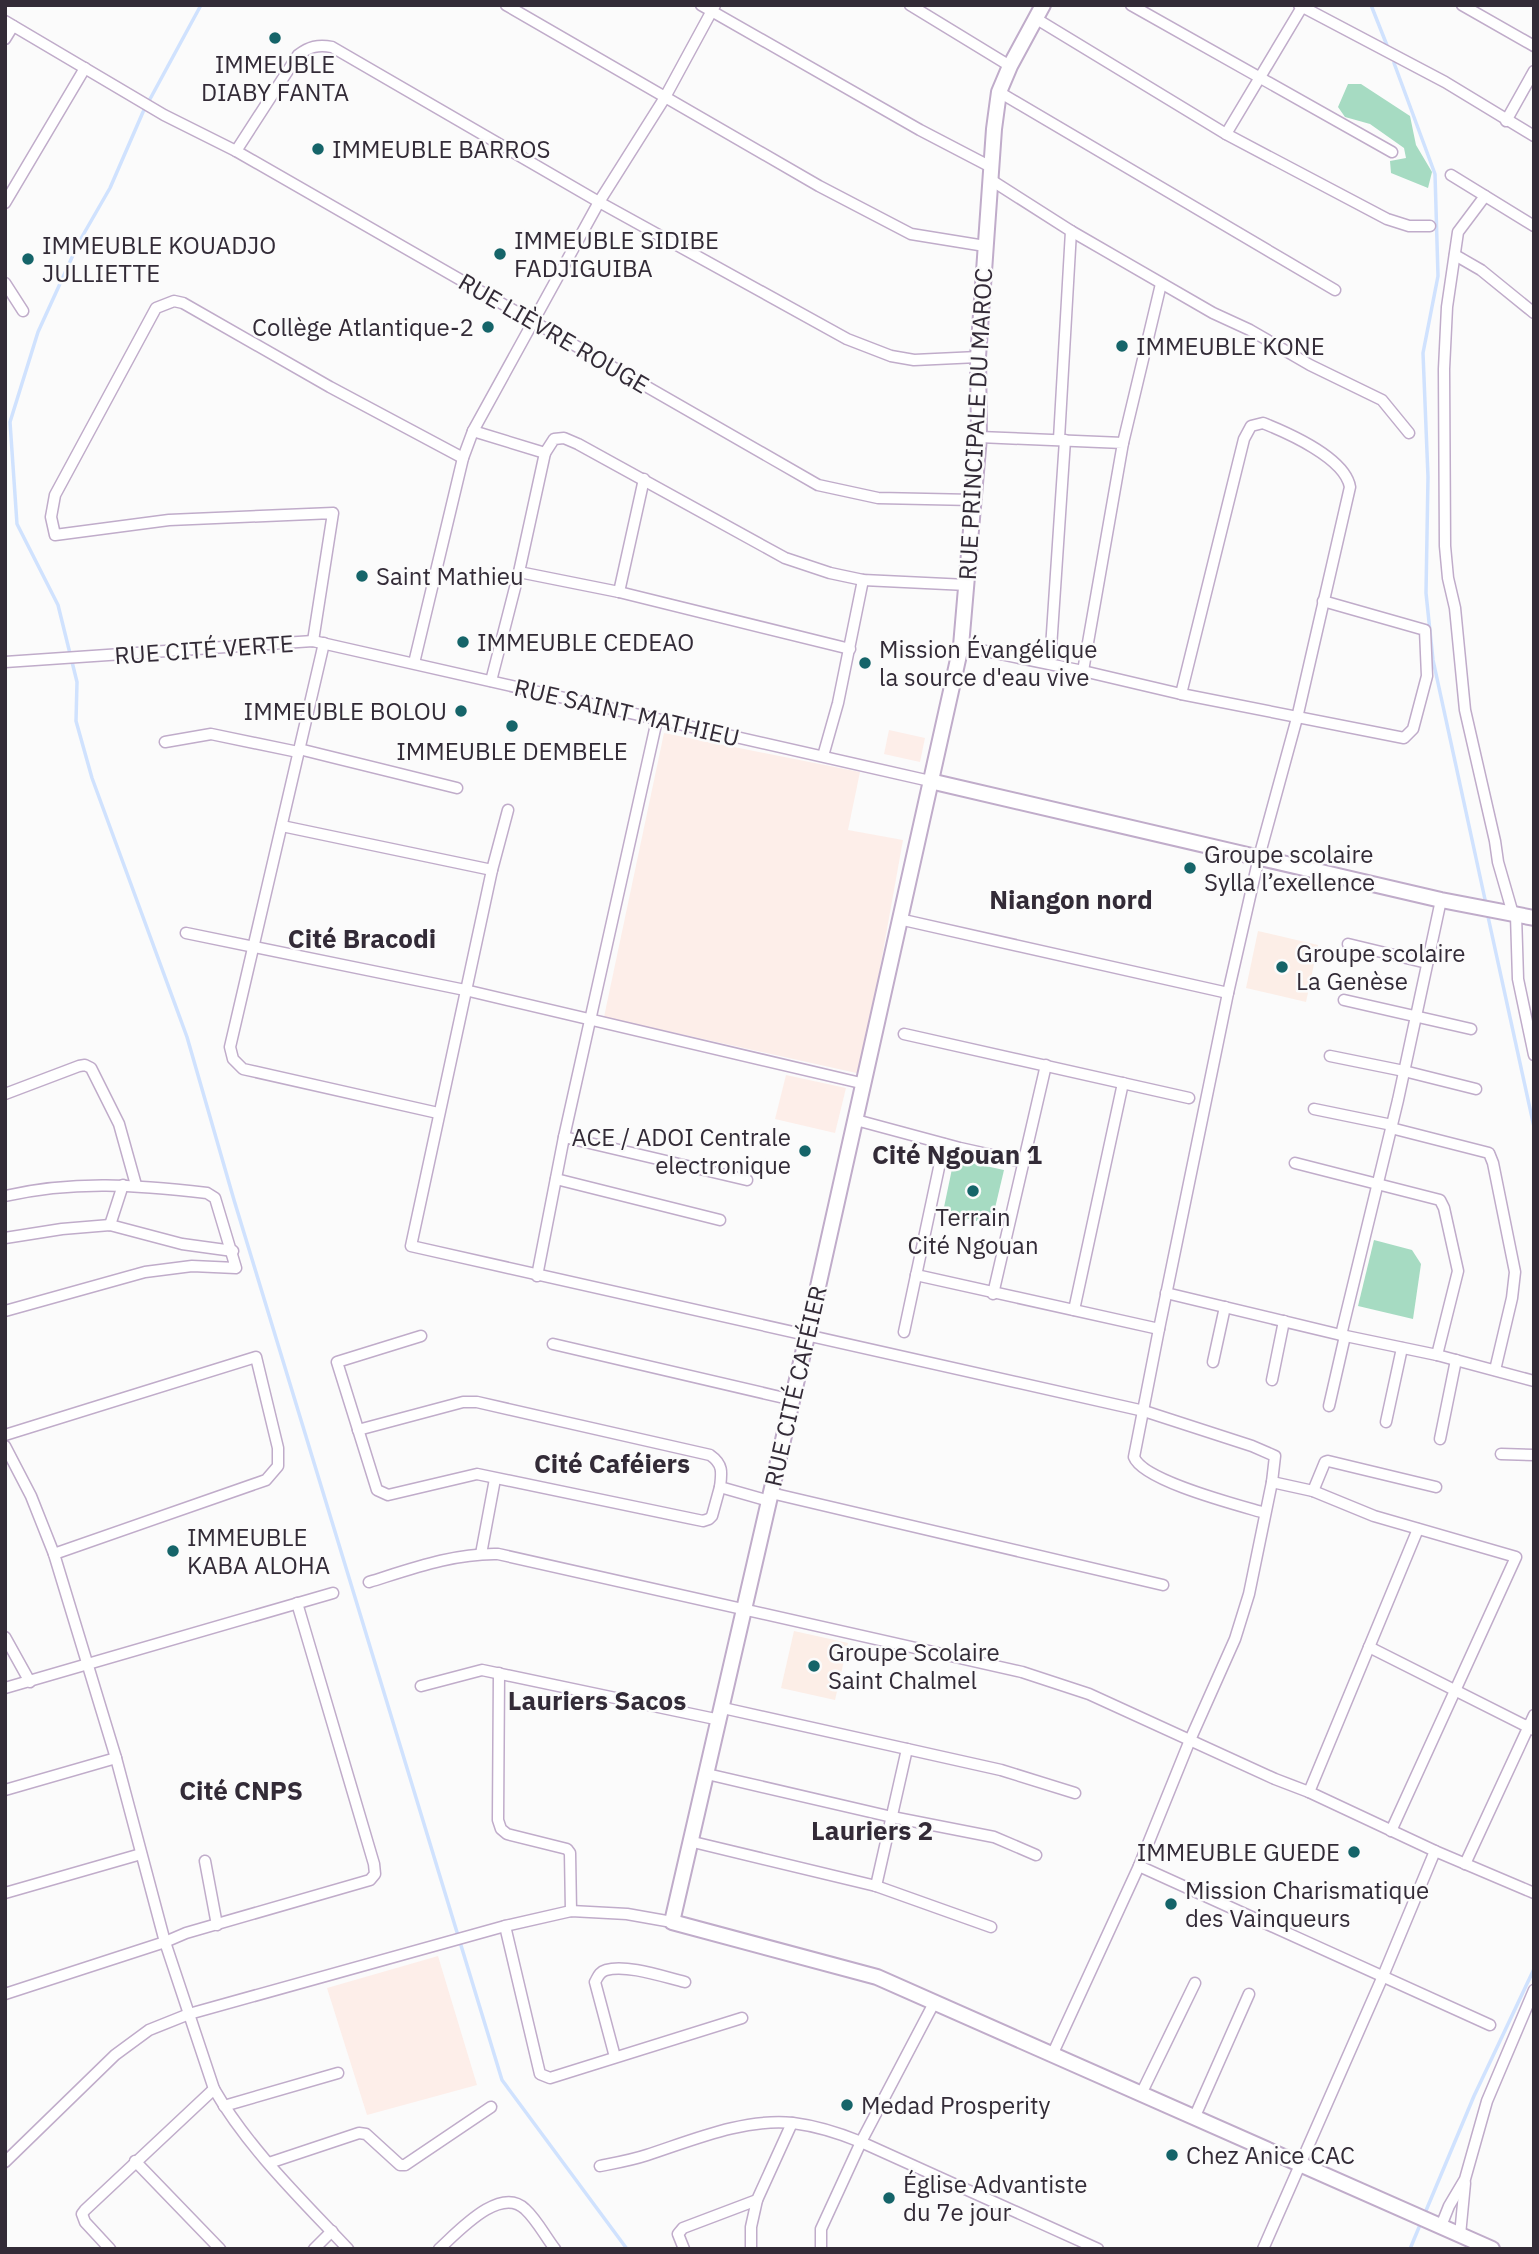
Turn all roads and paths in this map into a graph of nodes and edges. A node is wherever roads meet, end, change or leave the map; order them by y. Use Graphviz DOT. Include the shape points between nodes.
graph roads {
  1 [pos="506,5"];
  2 [pos="701,5"];
  3 [pos="910,5"];
  4 [pos="1131,5"];
  5 [pos="1462,5"];
  6 [pos="1300,6"];
  7 [pos="713,8"];
  8 [pos="1039,12"];
  9 [pos="9,23"];
  10 [pos="5,39"];
  11 [pos="1534,46"];
  12 [pos="1010,66"];
  13 [pos="85,68"];
  14 [pos="1534,71"];
  15 [pos="1261,78"];
  16 [pos="999,92"];
  17 [pos="664,99"];
  18 [pos="1506,121"];
  19 [pos="1226,134"];
  20 [pos="1534,136"];
  21 [pos="236,151"];
  22 [pos="1392,152"];
  23 [pos="991,173"];
  24 [pos="1451,175"];
  25 [pos="1485,196"];
  26 [pos="599,202"];
  27 [pos="5,203"];
  28 [pos="1430,226"];
  29 [pos="1534,226"];
  30 [pos="1071,232"];
  31 [pos="985,246"];
  32 [pos="1455,255"];
  33 [pos="5,283"];
  34 [pos="1161,284"];
  35 [pos="1335,290"];
  36 [pos="23,311"];
  37 [pos="1534,313"];
  38 [pos="533,321"];
  39 [pos="978,357"];
  40 [pos="473,431"];
  41 [pos="1409,433"];
  42 [pos="979,437"];
  43 [pos="1062,440"];
  44 [pos="1123,443"];
  45 [pos="545,453"];
  46 [pos="463,458"];
  47 [pos="644,479"];
  48 [pos="974,500"];
  49 [pos="519,572"];
  50 [pos="863,580"];
  51 [pos="967,585"];
  52 [pos="619,592"];
  53 [pos="1323,601"];
  54 [pos="319,642"];
  55 [pos="961,646"];
  56 [pos="850,649"];
  57 [pos="5,662"];
  58 [pos="414,663"];
  59 [pos="1050,663"];
  60 [pos="1083,671"];
  61 [pos="491,681"];
  62 [pos="1181,694"];
  63 [pos="1297,718"];
  64 [pos="657,720"];
  65 [pos="165,742"];
  66 [pos="299,750"];
  67 [pos="823,756"];
  68 [pos="930,781"];
  69 [pos="457,788"];
  70 [pos="508,810"];
  71 [pos="282,826"];
  72 [pos="915,850"];
  73 [pos="1259,857"];
  74 [pos="492,870"];
  75 [pos="1441,900"];
  76 [pos="1513,914"];
  77 [pos="1534,918"];
  78 [pos="899,919"];
  79 [pos="186,933"];
  80 [pos="1348,944"];
  81 [pos="253,946"];
  82 [pos="1427,963"];
  83 [pos="465,990"];
  84 [pos="1228,993"];
  85 [pos="1344,1000"];
  86 [pos="1416,1015"];
  87 [pos="589,1020"];
  88 [pos="1471,1029"];
  89 [pos="904,1034"];
  90 [pos="1534,1055"];
  91 [pos="1330,1056"];
  92 [pos="1046,1065"];
  93 [pos="1404,1071"];
  94 [pos="1122,1083"];
  95 [pos="865,1084"];
  96 [pos="1476,1089"];
  97 [pos="5,1094"];
  98 [pos="1189,1098"];
  99 [pos="1314,1109"];
  100 [pos="438,1113"];
  101 [pos="856,1120"];
  102 [pos="1391,1127"];
  103 [pos="564,1136"];
  104 [pos="943,1144"];
  105 [pos="1023,1162"];
  106 [pos="1296,1163"];
  107 [pos="556,1180"];
  108 [pos="747,1180"];
  109 [pos="1378,1184"];
  110 [pos="123,1185"];
  111 [pos="136,1185"];
  112 [pos="5,1196"];
  113 [pos="720,1220"];
  114 [pos="110,1225"];
  115 [pos="5,1238"];
  116 [pos="233,1251"];
  117 [pos="915,1275"];
  118 [pos="537,1276"];
  119 [pos="1166,1293"];
  120 [pos="993,1294"];
  121 [pos="1225,1307"];
  122 [pos="1074,1310"];
  123 [pos="5,1311"];
  124 [pos="1284,1321"];
  125 [pos="1159,1329"];
  126 [pos="904,1332"];
  127 [pos="421,1336"];
  128 [pos="807,1336"];
  129 [pos="1343,1336"];
  130 [pos="552,1344"];
  131 [pos="1402,1348"];
  132 [pos="1437,1355"];
  133 [pos="1455,1360"];
  134 [pos="1213,1362"];
  135 [pos="1495,1370"];
  136 [pos="1272,1380"];
  137 [pos="1534,1381"];
  138 [pos="793,1400"];
  139 [pos="1329,1406"];
  140 [pos="1144,1411"];
  141 [pos="1387,1422"];
  142 [pos="358,1430"];
  143 [pos="5,1435"];
  144 [pos="1440,1439"];
  145 [pos="5,1447"];
  146 [pos="1501,1454"];
  147 [pos="1534,1455"];
  148 [pos="495,1479"];
  149 [pos="1272,1482"];
  150 [pos="720,1487"];
  151 [pos="1436,1487"];
  152 [pos="1313,1491"];
  153 [pos="770,1497"];
  154 [pos="1265,1513"];
  155 [pos="1418,1529"];
  156 [pos="54,1554"];
  157 [pos="481,1554"];
  158 [pos="369,1582"];
  159 [pos="1163,1586"];
  160 [pos="333,1593"];
  161 [pos="297,1603"];
  162 [pos="746,1609"];
  163 [pos="5,1637"];
  164 [pos="1369,1647"];
  165 [pos="87,1664"];
  166 [pos="499,1673"];
  167 [pos="30,1682"];
  168 [pos="421,1686"];
  169 [pos="5,1688"];
  170 [pos="1456,1690"];
  171 [pos="722,1714"];
  172 [pos="1534,1714"];
  173 [pos="1531,1729"];
  174 [pos="1190,1740"];
  175 [pos="907,1749"];
  176 [pos="116,1758"];
  177 [pos="707,1774"];
  178 [pos="5,1790"];
  179 [pos="1309,1792"];
  180 [pos="1075,1793"];
  181 [pos="892,1817"];
  182 [pos="1391,1831"];
  183 [pos="689,1841"];
  184 [pos="1435,1851"];
  185 [pos="141,1854"];
  186 [pos="1036,1856"];
  187 [pos="205,1861"];
  188 [pos="1465,1864"];
  189 [pos="1139,1866"];
  190 [pos="876,1886"];
  191 [pos="5,1893"];
  192 [pos="1534,1893"];
  193 [pos="571,1911"];
  194 [pos="672,1922"];
  195 [pos="217,1925"];
  196 [pos="505,1926"];
  197 [pos="992,1927"];
  198 [pos="165,1942"];
  199 [pos="1383,1976"];
  200 [pos="685,1982"];
  201 [pos="1195,1983"];
  202 [pos="1534,1990"];
  203 [pos="5,1994"];
  204 [pos="1249,1994"];
  205 [pos="935,2001"];
  206 [pos="189,2014"];
  207 [pos="742,2018"];
  208 [pos="1490,2025"];
  209 [pos="1053,2053"];
  210 [pos="615,2057"];
  211 [pos="338,2073"];
  212 [pos="214,2089"];
  213 [pos="1142,2092"];
  214 [pos="224,2106"];
  215 [pos="491,2107"];
  216 [pos="1195,2116"];
  217 [pos="792,2123"];
  218 [pos="861,2141"];
  219 [pos="135,2161"];
  220 [pos="5,2162"];
  221 [pos="269,2163"];
  222 [pos="1301,2163"];
  223 [pos="600,2166"];
  224 [pos="1465,2179"];
  225 [pos="757,2200"];
  226 [pos="1437,2224"];
  227 [pos="332,2231"];
  228 [pos="1460,2235"];
  229 [pos="554,2248"];
  230 [pos="110,2249"];
  231 [pos="220,2249"];
  232 [pos="314,2249"];
  233 [pos="348,2249"];
  234 [pos="439,2249"];
  235 [pos="684,2249"];
  236 [pos="751,2249"];
  237 [pos="821,2249"];
  238 [pos="1098,2249"];
  239 [pos="1263,2249"];
  240 [pos="1492,2249"];
  1 -- 17 [label="street"];
  2 -- 7 [label="street"];
  3 -- 12 [label="street"];
  4 -- 15 [label="street"];
  5 -- 11 [label="street"];
  6 -- 15 [label="street"];
  6 -- 18 [label="street" via="1445,82"];
  7 -- 17 [label="street"];
  7 -- 23 [label="street"];
  8 -- 12 [label="street, RUE PRINCIPALE DU MAROC"];
  8 -- 19 [label="street"];
  9 -- 10 [label="street"];
  9 -- 13 [label="street, RUE LIÈVRE ROUGE"];
  12 -- 16 [label="street, RUE PRINCIPALE DU MAROC"];
  13 -- 21 [label="street, RUE LIÈVRE ROUGE"];
  13 -- 27 [label="street"];
  14 -- 18 [label="street"];
  15 -- 19 [label="street"];
  15 -- 22 [label="street"];
  16 -- 23 [label="street, RUE PRINCIPALE DU MAROC"];
  16 -- 35 [label="street"];
  17 -- 26 [label="street"];
  17 -- 31 [label="street" via="911,234"];
  18 -- 20 [label="street"];
  19 -- 28 [label="street" via="1387,219"];
  21 -- 26 [label="street" via="298,55 321,45 343,52"];
  21 -- 38 [label="street, RUE LIÈVRE ROUGE"];
  23 -- 30 [label="street"];
  23 -- 31 [label="street, RUE PRINCIPALE DU MAROC"];
  24 -- 25 [label="street"];
  25 -- 29 [label="street"];
  25 -- 32 [label="street" via="1458,232"];
  26 -- 38 [label="street"];
  26 -- 39 [label="street" via="868,348 914,360"];
  30 -- 34 [label="street"];
  30 -- 43 [label="street"];
  31 -- 39 [label="street, RUE PRINCIPALE DU MAROC"];
  32 -- 37 [label="street"];
  32 -- 76 [label="street" via="1444,369 1446,556 1465,710"];
  33 -- 36 [label="street"];
  34 -- 41 [label="street" via="1382,400"];
  34 -- 44 [label="street"];
  38 -- 40 [label="street"];
  38 -- 48 [label="street, RUE LIÈVRE ROUGE" via="818,485 878,498"];
  39 -- 42 [label="street, RUE PRINCIPALE DU MAROC"];
  40 -- 45 [label="street"];
  40 -- 46 [label="street"];
  42 -- 43 [label="street"];
  42 -- 48 [label="street, RUE PRINCIPALE DU MAROC"];
  43 -- 44 [label="street"];
  43 -- 59 [label="street"];
  44 -- 60 [label="street"];
  45 -- 47 [label="street" via="554,439 564,438"];
  45 -- 49 [label="street"];
  46 -- 54 [label="street" via="183,303 156,308 55,495 51,517 55,535 169,520 333,513"];
  46 -- 58 [label="street"];
  47 -- 50 [label="street" via="785,558"];
  47 -- 52 [label="street"];
  48 -- 51 [label="street, RUE PRINCIPALE DU MAROC"];
  49 -- 52 [label="street"];
  49 -- 61 [label="street"];
  50 -- 51 [label="street"];
  50 -- 56 [label="street"];
  51 -- 55 [label="street, RUE PRINCIPALE DU MAROC"];
  52 -- 56 [label="street"];
  53 -- 62 [label="street" via="1349,480 1306,443 1256,423 1244,439"];
  53 -- 63 [label="street"];
  53 -- 63 [label="street" via="1424,629 1427,676 1413,729 1404,738"];
  54 -- 57 [label="street, RUE CITÉ VERTE"];
  54 -- 58 [label="street, RUE SAINT MATHIEU"];
  54 -- 66 [label="street"];
  55 -- 59 [label="street"];
  55 -- 68 [label="street, RUE PRINCIPALE DU MAROC"];
  56 -- 67 [label="street"];
  58 -- 61 [label="street, RUE SAINT MATHIEU"];
  59 -- 60 [label="street"];
  60 -- 62 [label="street"];
  61 -- 64 [label="street, RUE SAINT MATHIEU"];
  62 -- 63 [label="street"];
  63 -- 73 [label="street"];
  64 -- 67 [label="street, RUE SAINT MATHIEU"];
  64 -- 87 [label="street"];
  65 -- 66 [label="street" via="211,734"];
  66 -- 69 [label="street"];
  66 -- 71 [label="street"];
  67 -- 68 [label="street, RUE SAINT MATHIEU"];
  68 -- 72 [label="street, RUE PRINCIPALE DU MAROC"];
  68 -- 73 [label="street"];
  70 -- 74 [label="street"];
  71 -- 74 [label="street"];
  71 -- 81 [label="street"];
  72 -- 78 [label="street, RUE CITÉ CAFÉIER"];
  73 -- 75 [label="street"];
  73 -- 84 [label="street"];
  74 -- 83 [label="street"];
  75 -- 76 [label="street"];
  75 -- 82 [label="street"];
  76 -- 77 [label="street"];
  76 -- 90 [label="street" via="1518,979"];
  78 -- 84 [label="street"];
  78 -- 95 [label="street, RUE CITÉ CAFÉIER"];
  79 -- 81 [label="street"];
  80 -- 82 [label="street"];
  81 -- 83 [label="street"];
  81 -- 100 [label="street" via="230,1047 233,1059 243,1069"];
  82 -- 86 [label="street"];
  83 -- 87 [label="street"];
  83 -- 100 [label="street"];
  84 -- 119 [label="street"];
  85 -- 86 [label="street"];
  86 -- 88 [label="street"];
  86 -- 93 [label="street"];
  87 -- 95 [label="street"];
  87 -- 103 [label="street"];
  89 -- 92 [label="street"];
  91 -- 93 [label="street"];
  92 -- 94 [label="street"];
  92 -- 105 [label="street"];
  93 -- 96 [label="street"];
  93 -- 102 [label="street"];
  94 -- 98 [label="street"];
  94 -- 122 [label="street"];
  95 -- 101 [label="street, RUE CITÉ CAFÉIER"];
  97 -- 111 [label="street" via="79,1066 92,1068 119,1124"];
  99 -- 102 [label="street"];
  100 -- 118 [label="street" via="411,1247"];
  101 -- 104 [label="street"];
  101 -- 128 [label="street, RUE CITÉ CAFÉIER"];
  102 -- 109 [label="street"];
  102 -- 135 [label="street" via="1489,1153 1515,1272"];
  103 -- 107 [label="street"];
  103 -- 108 [label="street"];
  104 -- 105 [label="street"];
  104 -- 117 [label="street"];
  105 -- 120 [label="street"];
  106 -- 109 [label="street"];
  107 -- 113 [label="street"];
  107 -- 118 [label="street"];
  109 -- 129 [label="street"];
  109 -- 132 [label="street" via="1440,1200 1444,1208 1458,1271"];
  110 -- 111 [label="street"];
  110 -- 112 [label="street" via="53,1188"];
  110 -- 114 [label="street"];
  111 -- 116 [label="street" via="211,1195"];
  114 -- 115 [label="street"];
  114 -- 116 [label="street" via="182,1244"];
  116 -- 123 [label="street" via="236,1268 192,1266 145,1272"];
  117 -- 120 [label="street"];
  117 -- 126 [label="street"];
  118 -- 128 [label="street"];
  119 -- 121 [label="street"];
  119 -- 125 [label="street"];
  120 -- 122 [label="street"];
  121 -- 124 [label="street"];
  121 -- 134 [label="street"];
  122 -- 125 [label="street"];
  124 -- 129 [label="street"];
  124 -- 136 [label="street"];
  125 -- 140 [label="street"];
  127 -- 142 [label="street" via="337,1362"];
  128 -- 138 [label="street, RUE CITÉ CAFÉIER"];
  128 -- 140 [label="street"];
  129 -- 131 [label="street"];
  129 -- 139 [label="street"];
  130 -- 138 [label="street"];
  131 -- 132 [label="street"];
  131 -- 141 [label="street"];
  132 -- 133 [label="street"];
  133 -- 135 [label="street"];
  133 -- 144 [label="street"];
  135 -- 137 [label="street"];
  138 -- 153 [label="street, RUE CITÉ CAFÉIER"];
  140 -- 149 [label="street" via="1272,1453 1276,1459"];
  140 -- 154 [label="street" via="1136,1464 1173,1484"];
  142 -- 148 [label="street" via="382,1494 477,1474"];
  142 -- 150 [label="street" via="477,1402 710,1455 723,1469"];
  143 -- 156 [label="street" via="256,1357 278,1448 278,1466 266,1480"];
  145 -- 156 [label="street"];
  146 -- 147 [label="street"];
  148 -- 150 [label="street" via="703,1521 712,1516"];
  148 -- 157 [label="street"];
  149 -- 152 [label="street"];
  149 -- 154 [label="street"];
  150 -- 153 [label="street"];
  151 -- 152 [label="street" via="1328,1461"];
  152 -- 155 [label="street"];
  153 -- 159 [label="street"];
  153 -- 162 [label="street, RUE CITÉ CAFÉIER"];
  154 -- 174 [label="street" via="1235,1639"];
  155 -- 164 [label="street"];
  155 -- 170 [label="street" via="1516,1557"];
  156 -- 165 [label="street"];
  157 -- 158 [label="street"];
  157 -- 162 [label="street"];
  160 -- 161 [label="street"];
  161 -- 165 [label="street"];
  161 -- 195 [label="street" via="375,1874 370,1880"];
  162 -- 171 [label="street, RUE CITÉ CAFÉIER"];
  162 -- 174 [label="street" via="1022,1672 1089,1694"];
  163 -- 167 [label="street"];
  164 -- 170 [label="street"];
  164 -- 179 [label="street"];
  165 -- 167 [label="street"];
  165 -- 176 [label="street"];
  166 -- 168 [label="street" via="476,1670"];
  166 -- 171 [label="street"];
  166 -- 193 [label="street" via="498,1820 507,1834 567,1849"];
  167 -- 169 [label="street"];
  170 -- 173 [label="street"];
  170 -- 182 [label="street"];
  171 -- 175 [label="street"];
  171 -- 177 [label="street, RUE CITÉ CAFÉIER"];
  172 -- 173 [label="street"];
  173 -- 188 [label="street"];
  174 -- 179 [label="street"];
  174 -- 189 [label="street"];
  175 -- 180 [label="street" via="1001,1770"];
  175 -- 181 [label="street"];
  176 -- 178 [label="street"];
  176 -- 185 [label="street"];
  177 -- 181 [label="street"];
  177 -- 183 [label="street, RUE CITÉ CAFÉIER"];
  179 -- 182 [label="street"];
  181 -- 186 [label="street" via="994,1837"];
  181 -- 190 [label="street"];
  182 -- 184 [label="street"];
  183 -- 190 [label="street"];
  183 -- 194 [label="street, RUE CITÉ CAFÉIER"];
  184 -- 188 [label="street"];
  184 -- 199 [label="street"];
  185 -- 191 [label="street"];
  185 -- 198 [label="street"];
  187 -- 195 [label="street"];
  188 -- 192 [label="street"];
  189 -- 199 [label="street"];
  189 -- 209 [label="street"];
  190 -- 197 [label="street"];
  193 -- 194 [label="street"];
  193 -- 196 [label="street"];
  194 -- 205 [label="street" via="852,1969"];
  195 -- 198 [label="street"];
  196 -- 206 [label="street"];
  196 -- 210 [label="street" via="540,2074 550,2078"];
  198 -- 203 [label="street"];
  198 -- 206 [label="street"];
  199 -- 208 [label="street"];
  199 -- 222 [label="street"];
  200 -- 210 [label="street" via="625,1969 598,1974 595,1982"];
  201 -- 213 [label="street"];
  202 -- 224 [label="street" via="1488,2101"];
  204 -- 216 [label="street"];
  205 -- 209 [label="street"];
  205 -- 218 [label="street"];
  206 -- 212 [label="street"];
  206 -- 220 [label="street" via="149,2030 115,2055"];
  207 -- 210 [label="street"];
  209 -- 213 [label="street"];
  211 -- 214 [label="street"];
  212 -- 214 [label="street"];
  212 -- 219 [label="street"];
  213 -- 216 [label="street"];
  214 -- 221 [label="street"];
  215 -- 221 [label="street" via="405,2165 359,2133"];
  216 -- 222 [label="street"];
  217 -- 218 [label="street"];
  217 -- 223 [label="street" via="723,2132"];
  217 -- 225 [label="street"];
  218 -- 237 [label="street" via="821,2229"];
  218 -- 238 [label="street"];
  219 -- 230 [label="street" via="82,2214"];
  219 -- 231 [label="street"];
  221 -- 227 [label="street"];
  222 -- 226 [label="street"];
  222 -- 239 [label="street"];
  224 -- 226 [label="street"];
  224 -- 228 [label="street"];
  225 -- 235 [label="street" via="683,2228 678,2234"];
  225 -- 236 [label="street"];
  226 -- 228 [label="street"];
  227 -- 232 [label="street"];
  227 -- 233 [label="street"];
  228 -- 240 [label="street"];
  229 -- 234 [label="street" via="526,2210 509,2200 470,2221"];
}
